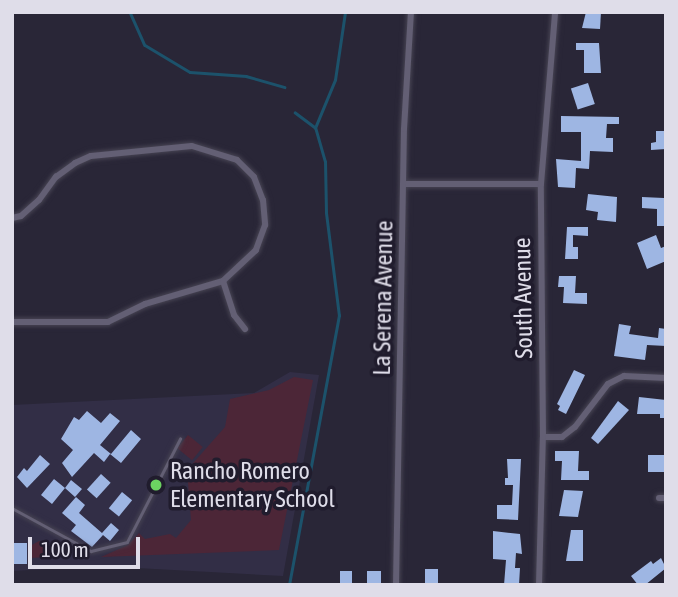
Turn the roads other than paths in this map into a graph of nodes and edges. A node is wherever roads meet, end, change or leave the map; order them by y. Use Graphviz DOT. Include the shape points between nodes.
graph roads {
  1 [pos="411,12"];
  2 [pos="555,12"];
  3 [pos="405,184"];
  4 [pos="541,184"];
  5 [pos="12,218"];
  6 [pos="223,281"];
  7 [pos="12,322"];
  8 [pos="245,329"];
  9 [pos="666,378"];
  10 [pos="543,437"];
  11 [pos="180,439"];
  12 [pos="12,508"];
  13 [pos="396,585"];
  14 [pos="539,585"];
  1 -- 3 [label="street, La Serena Avenue"];
  2 -- 4 [label="street, South Avenue"];
  3 -- 4 [label="street"];
  3 -- 13 [label="street, La Serena Avenue"];
  4 -- 10 [label="street, South Avenue"];
  5 -- 6 [label="street" via="39,200 56,177 91,156 192,146 222,153 254,177 263,200 265,225 256,250"];
  6 -- 7 [label="street" via="145,304 108,322"];
  6 -- 8 [label="street" via="233,315"];
  9 -- 10 [label="street" via="624,376 608,384 562,437"];
  10 -- 14 [label="street, South Avenue"];
  11 -- 12 [label="lane" via="127,542 91,551"];
}
